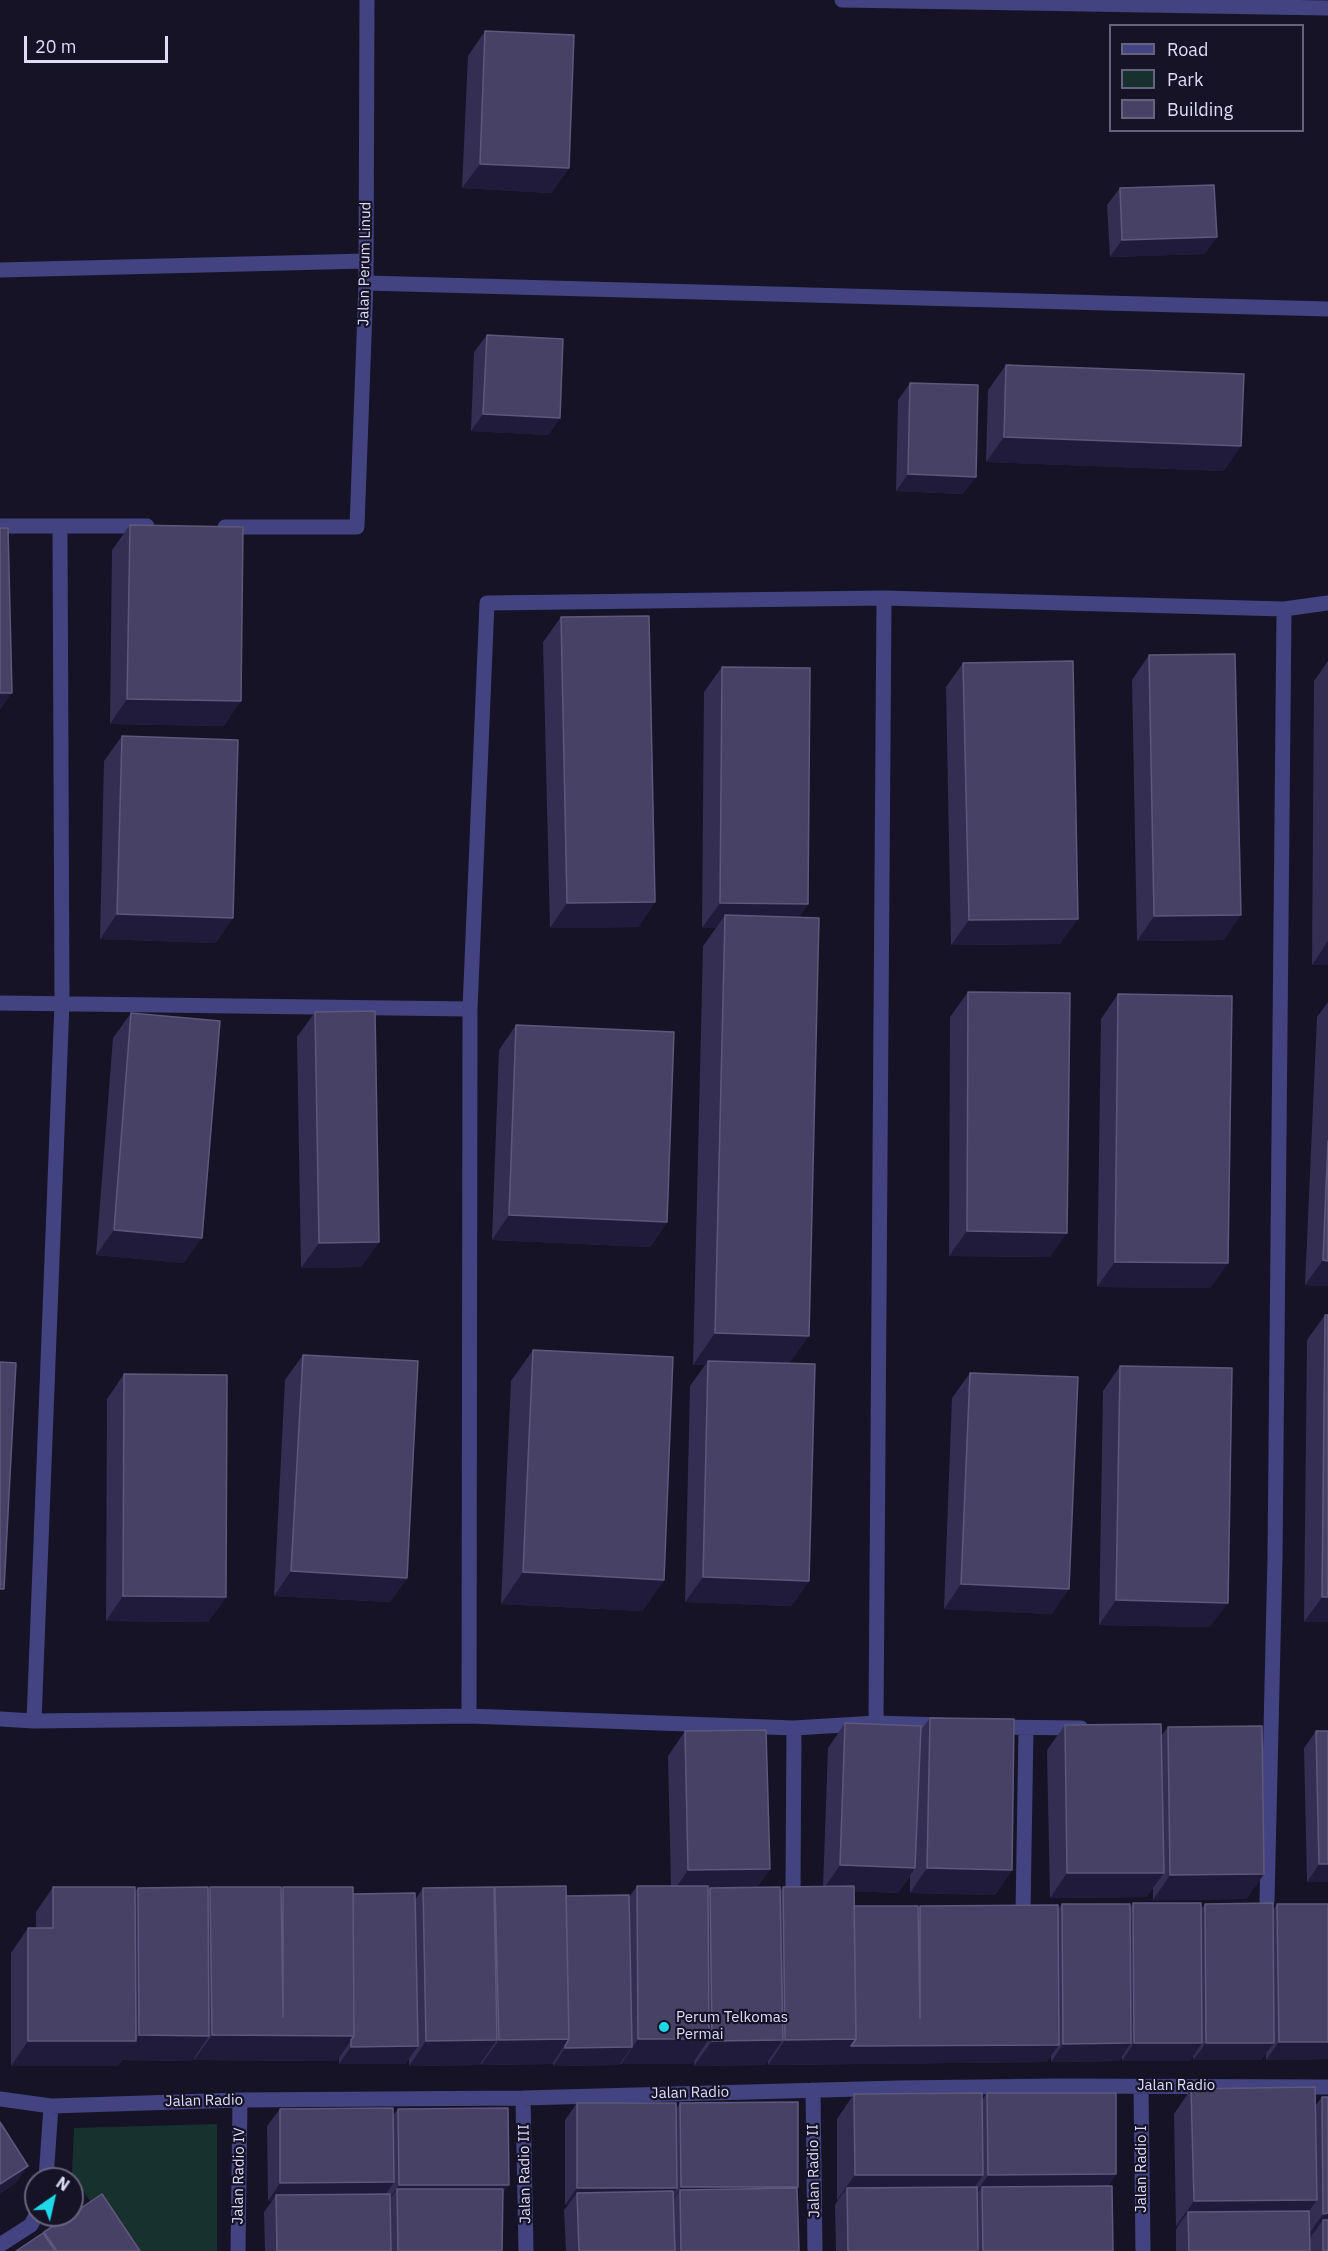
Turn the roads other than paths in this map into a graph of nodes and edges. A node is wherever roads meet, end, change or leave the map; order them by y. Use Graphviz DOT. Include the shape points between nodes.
graph roads {
  1 [pos="367,0"];
  2 [pos="842,0"];
  3 [pos="1328,8"];
  4 [pos="366,261"];
  5 [pos="0,270"];
  6 [pos="366,283"];
  7 [pos="1328,309"];
  8 [pos="0,526"];
  9 [pos="60,526"];
  10 [pos="167,526"];
  11 [pos="215,527"];
  12 [pos="884,598"];
  13 [pos="1328,603"];
  14 [pos="1284,609"];
  15 [pos="0,1003"];
  16 [pos="62,1003"];
  17 [pos="470,1009"];
  18 [pos="469,1716"];
  19 [pos="0,1719"];
  20 [pos="34,1721"];
  21 [pos="876,1723"];
  22 [pos="956,1726"];
  23 [pos="980,1726"];
  24 [pos="794,1728"];
  25 [pos="1026,1728"];
  26 [pos="1095,1728"];
  27 [pos="793,1887"];
  28 [pos="1267,1901"];
  29 [pos="1023,1912"];
  30 [pos="1141,2086"];
  31 [pos="1328,2087"];
  32 [pos="813,2090"];
  33 [pos="524,2098"];
  34 [pos="0,2099"];
  35 [pos="240,2100"];
  36 [pos="51,2106"];
  37 [pos="47,2167"];
  38 [pos="28,2227"];
  39 [pos="0,2245"];
  40 [pos="238,2251"];
  41 [pos="526,2251"];
  42 [pos="815,2251"];
  43 [pos="1143,2251"];
  1 -- 4 [label="street, Jalan Perum Linud"];
  2 -- 3 [label="street"];
  4 -- 5 [label="street"];
  4 -- 6 [label="street, Jalan Perum Linud"];
  6 -- 7 [label="street"];
  6 -- 11 [label="street, Jalan Perum Linud" via="357,528"];
  8 -- 9 [label="street"];
  9 -- 10 [label="street"];
  9 -- 16 [label="street"];
  12 -- 14 [label="street"];
  12 -- 17 [label="street" via="488,603"];
  12 -- 21 [label="street"];
  13 -- 14 [label="street"];
  14 -- 28 [label="street" via="1275,1557 1264,1729"];
  15 -- 16 [label="street"];
  16 -- 17 [label="street"];
  16 -- 20 [label="street"];
  17 -- 18 [label="street"];
  18 -- 20 [label="street"];
  18 -- 24 [label="street"];
  19 -- 20 [label="street"];
  21 -- 22 [label="street"];
  21 -- 24 [label="street"];
  23 -- 25 [label="street"];
  24 -- 27 [label="street"];
  25 -- 26 [label="street"];
  25 -- 29 [label="street"];
  30 -- 31 [label="street, Jalan Radio"];
  30 -- 32 [label="street, Jalan Radio"];
  30 -- 43 [label="street, Jalan Radio I"];
  32 -- 33 [label="street, Jalan Radio"];
  32 -- 42 [label="street, Jalan Radio II"];
  33 -- 35 [label="street, Jalan Radio"];
  33 -- 41 [label="street, Jalan Radio III"];
  34 -- 36 [label="street, Jalan Radio"];
  35 -- 36 [label="street, Jalan Radio"];
  35 -- 40 [label="street, Jalan Radio IV"];
  36 -- 37 [label="street"];
  38 -- 39 [label="street"];
}
